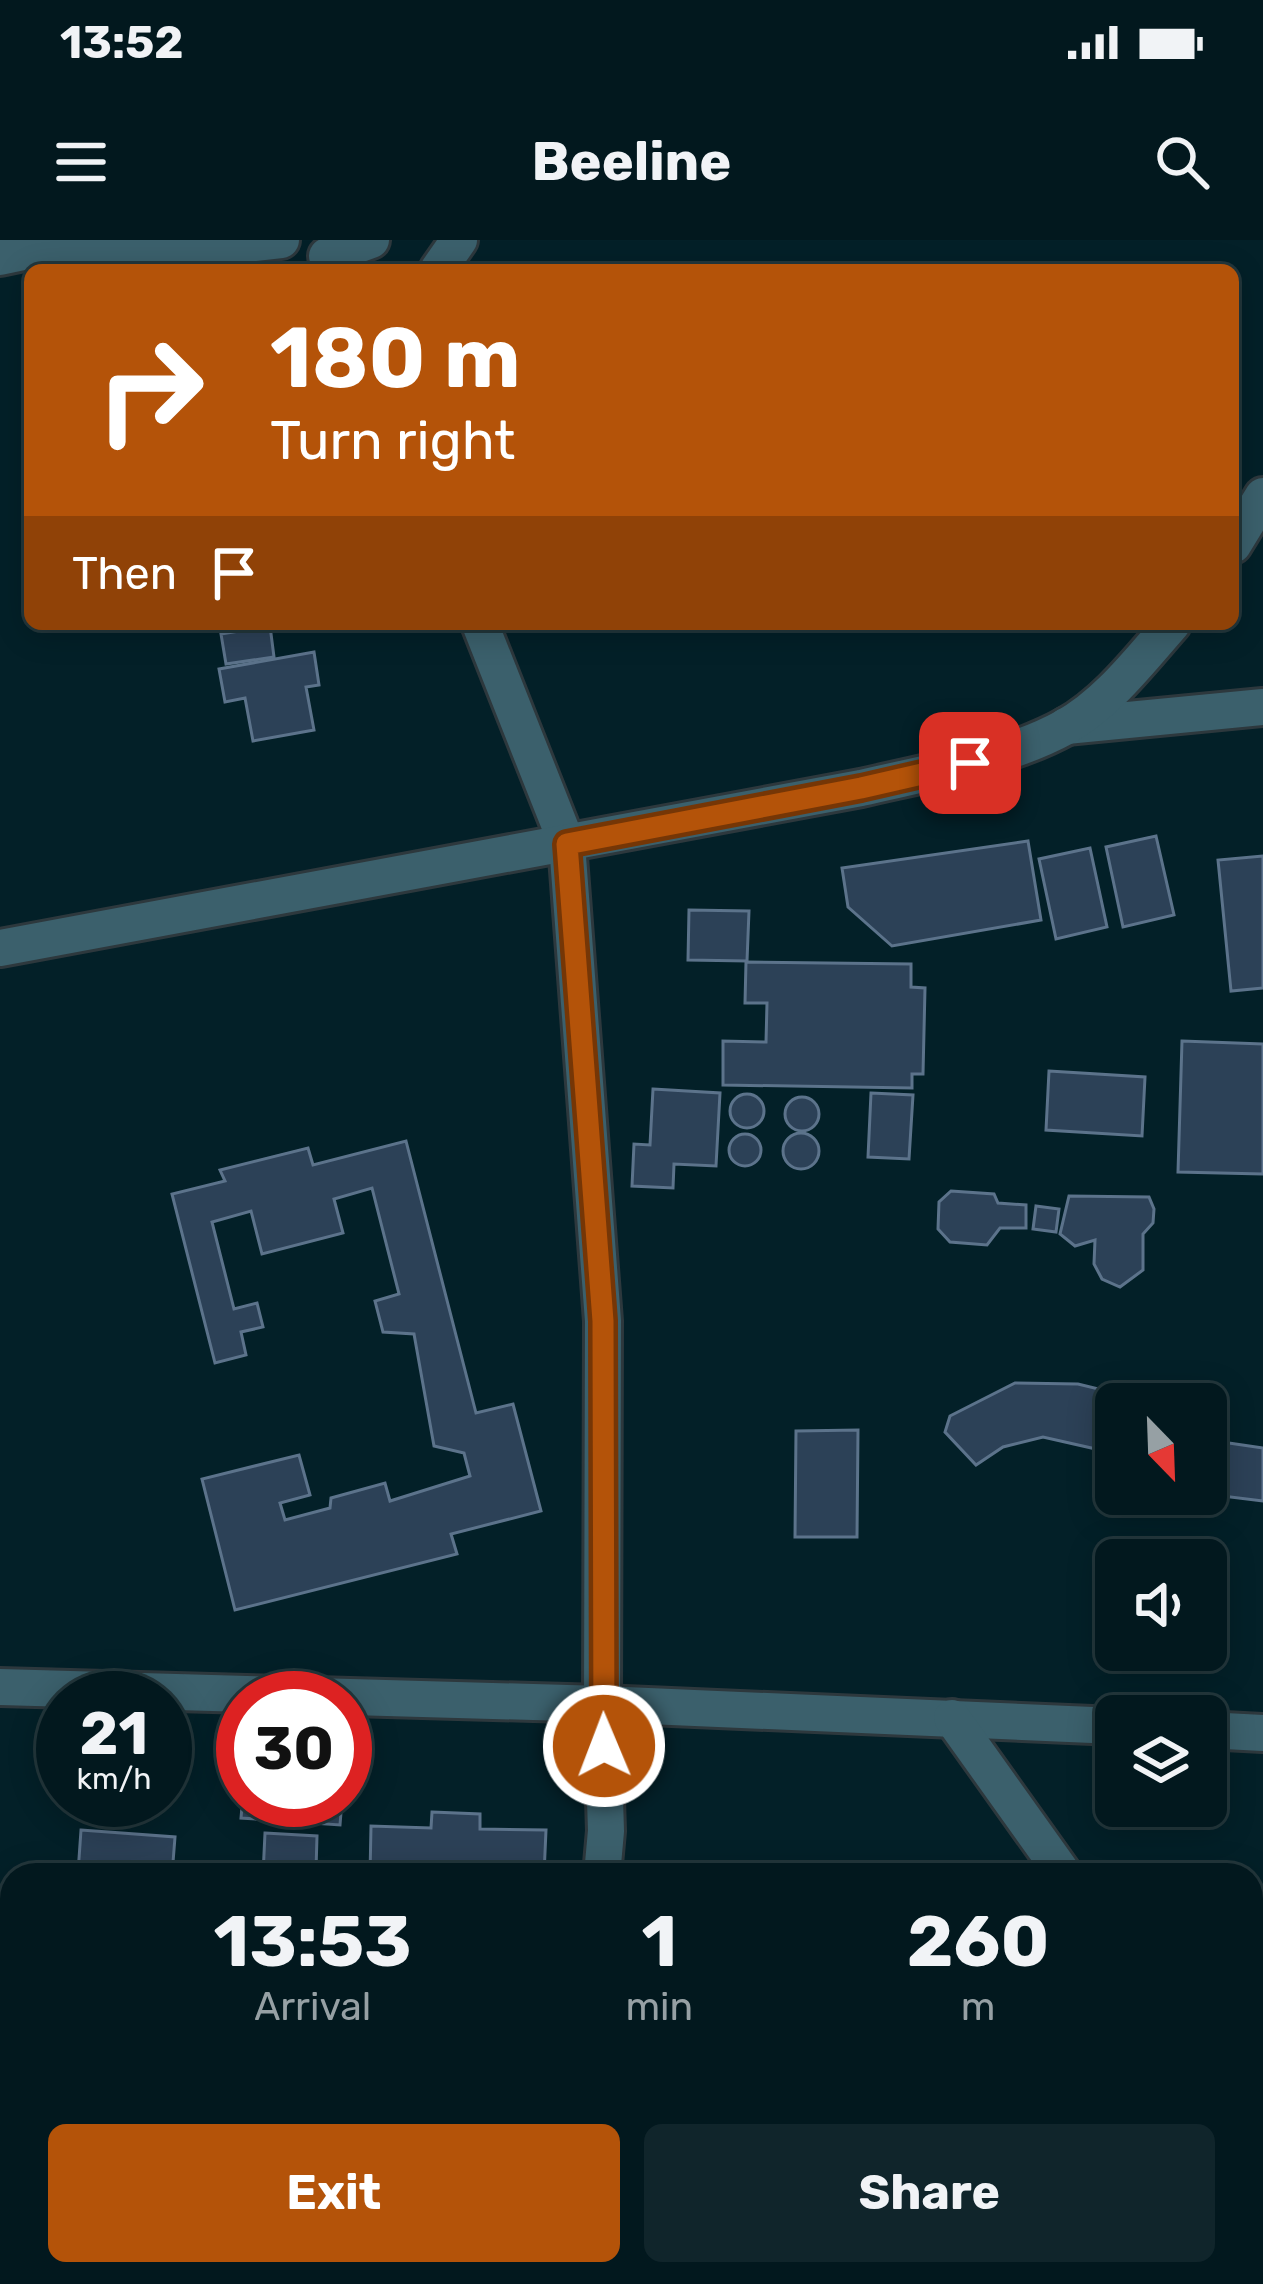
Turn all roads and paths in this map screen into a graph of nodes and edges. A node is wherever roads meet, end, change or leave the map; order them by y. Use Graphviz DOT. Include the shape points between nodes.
graph roads {
  1 [pos="280,240"];
  2 [pos="371,240"];
  3 [pos="327,256"];
  4 [pos="0,257"];
  5 [pos="1263,496"];
  6 [pos="1239,534"];
  7 [pos="481,630"];
  8 [pos="1167,630"];
  9 [pos="1263,707"];
  10 [pos="1066,726"];
  11 [pos="567,844"];
  12 [pos="0,948"];
  13 [pos="0,1687"];
  14 [pos="602,1704"];
  15 [pos="952,1718"];
  16 [pos="1095,1725"];
  17 [pos="1227,1731"];
  18 [pos="1263,1732"];
  19 [pos="603,1863"];
  20 [pos="1055,1863"];
  1 -- 4 [label="street" via="205,249 43,248"];
  2 -- 3 [label="street"];
  5 -- 6 [label="street"];
  7 -- 11 [label="street"];
  8 -- 10 [label="street" via="1119,684"];
  9 -- 10 [label="street"];
  10 -- 11 [label="street" via="970,763"];
  11 -- 12 [label="street"];
  11 -- 14 [label="street" via="603,1321"];
  13 -- 14 [label="street"];
  14 -- 15 [label="street"];
  14 -- 19 [label="street"];
  15 -- 16 [label="street"];
  15 -- 20 [label="street"];
  17 -- 18 [label="street"];
}
